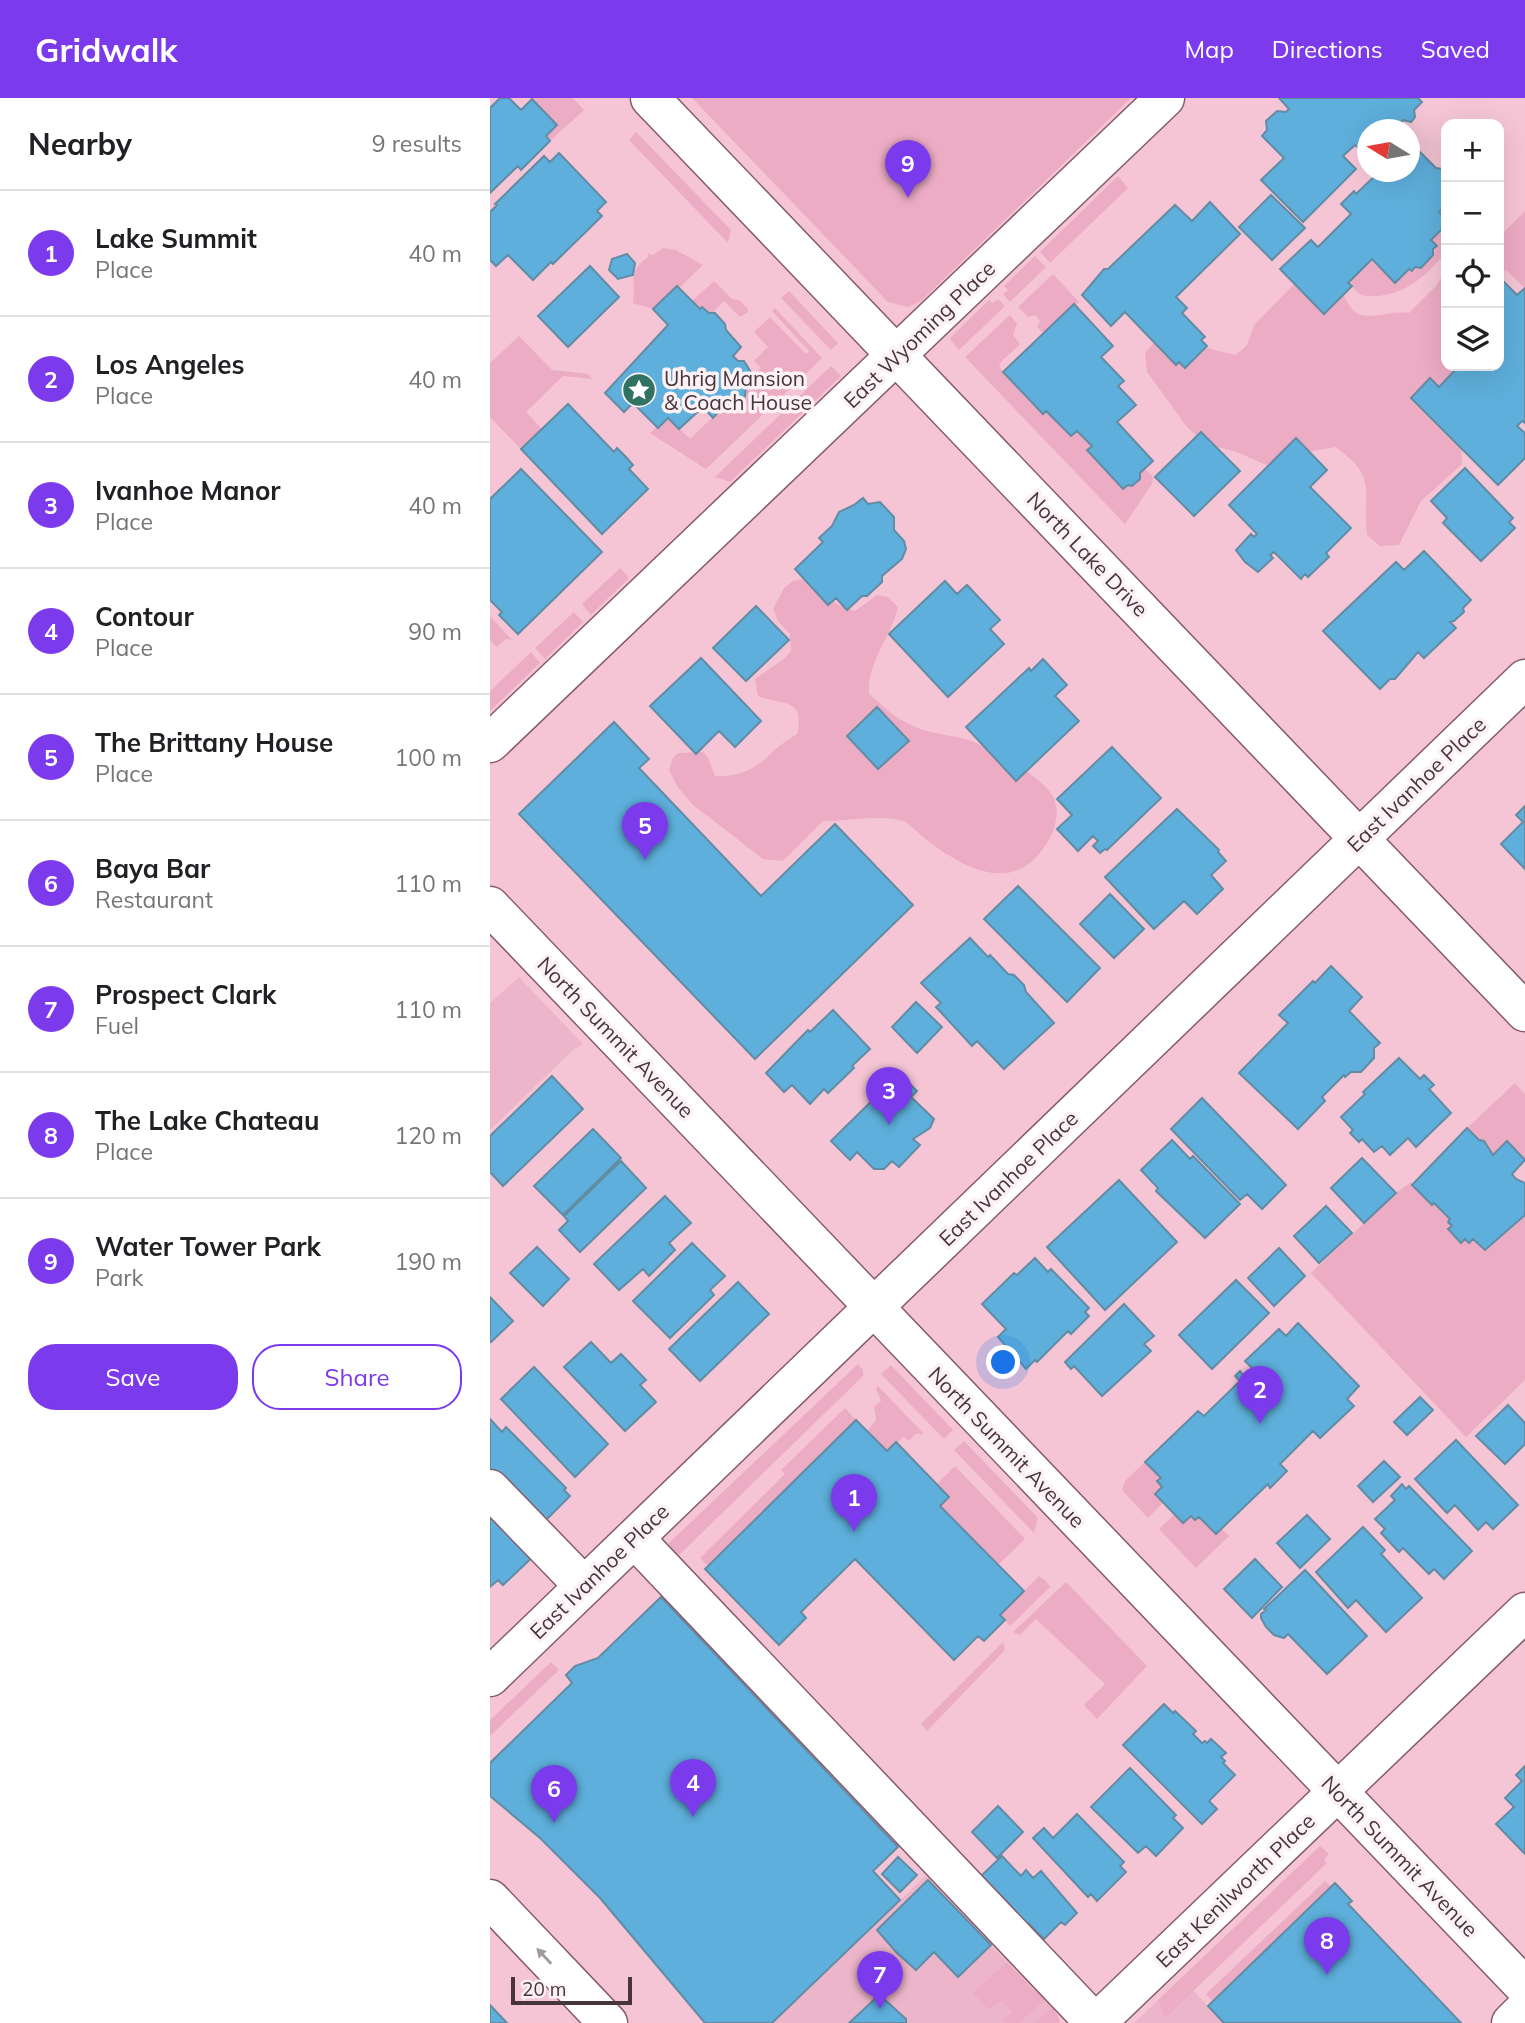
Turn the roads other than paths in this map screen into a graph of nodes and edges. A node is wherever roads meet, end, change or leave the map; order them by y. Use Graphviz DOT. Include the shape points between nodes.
graph roads {
  1 [pos="650,98"];
  2 [pos="1165,98"];
  3 [pos="896,355"];
  4 [pos="1525,679"];
  5 [pos="490,743"];
  6 [pos="1360,839"];
  7 [pos="490,906"];
  8 [pos="1525,1012"];
  9 [pos="874,1307"];
  10 [pos="490,1489"];
  11 [pos="634,1538"];
  12 [pos="584,1586"];
  13 [pos="1525,1612"];
  14 [pos="490,1677"];
  15 [pos="1337,1791"];
  16 [pos="490,1899"];
  17 [pos="1525,1987"];
  18 [pos="1525,2009"];
  19 [pos="608,2023"];
  20 [pos="1095,2023"];
  21 [pos="1511,2023"];
  1 -- 3 [label="street, North Lake Drive"];
  2 -- 3 [label="street, East Wyoming Place"];
  3 -- 5 [label="street, East Wyoming Place"];
  3 -- 6 [label="street, North Lake Drive"];
  4 -- 6 [label="street, East Ivanhoe Place"];
  6 -- 8 [label="street, North Lake Drive"];
  6 -- 9 [label="street, East Ivanhoe Place"];
  7 -- 9 [label="street, North Summit Avenue"];
  9 -- 11 [label="street, East Ivanhoe Place"];
  9 -- 15 [label="street, North Summit Avenue"];
  10 -- 12 [label="street"];
  11 -- 12 [label="street, East Ivanhoe Place"];
  11 -- 20 [label="street"];
  12 -- 14 [label="street, East Ivanhoe Place"];
  13 -- 15 [label="street, East Kenilworth Place"];
  15 -- 17 [label="street, North Summit Avenue"];
  15 -- 20 [label="street, East Kenilworth Place"];
  19 -- 16 [label="street, one-way"];
  18 -- 21 [label="street"];
}
